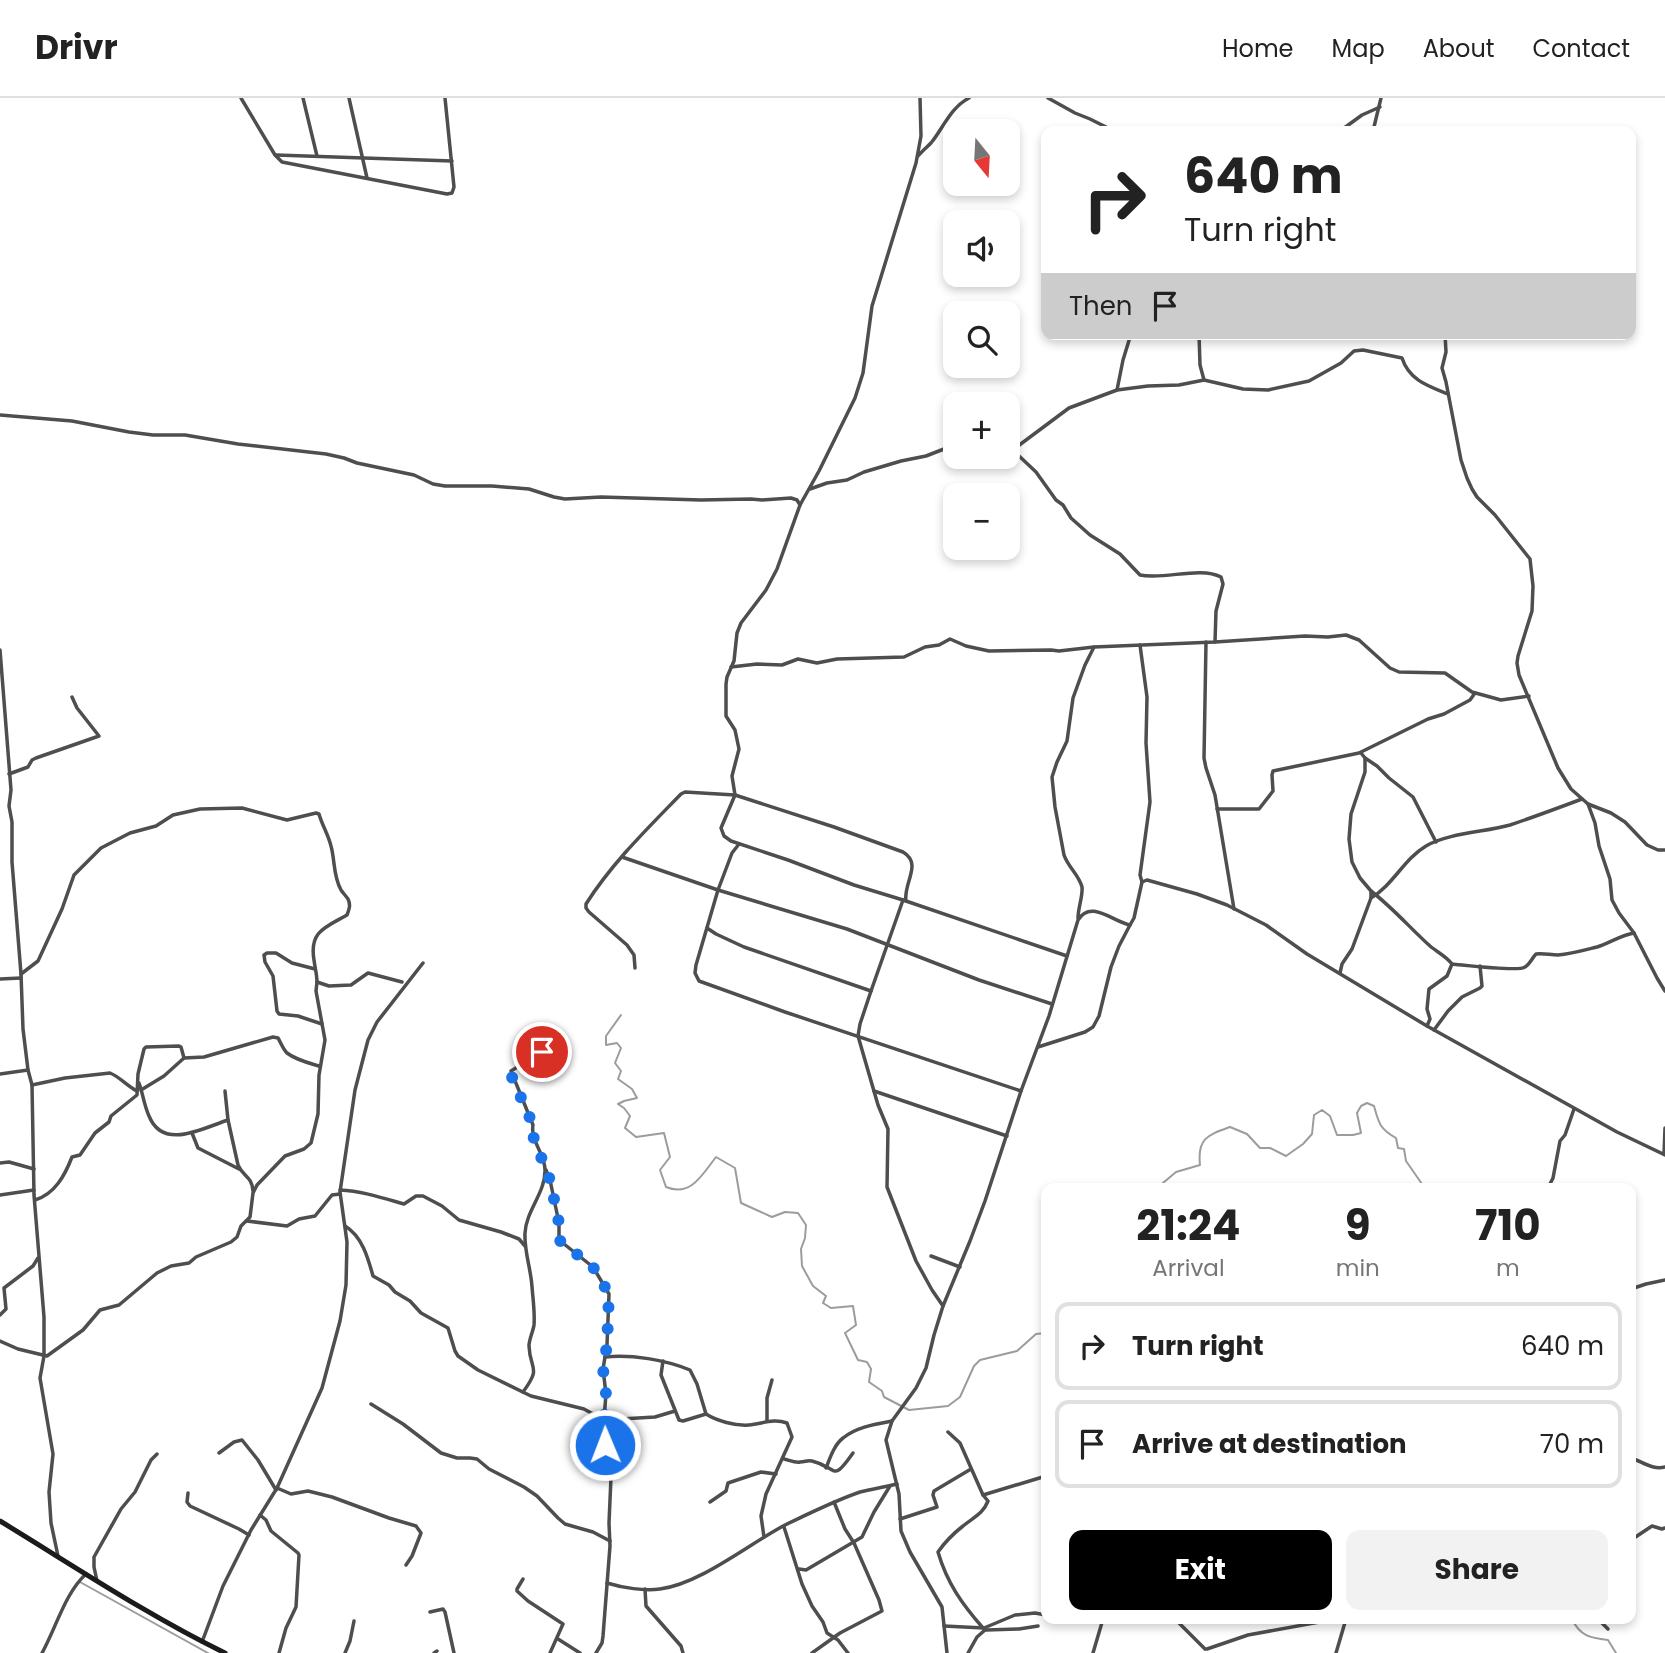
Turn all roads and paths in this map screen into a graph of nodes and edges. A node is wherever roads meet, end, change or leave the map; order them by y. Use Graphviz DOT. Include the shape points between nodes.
graph roads {
  1 [pos="241,98"];
  2 [pos="303,98"];
  3 [pos="349,98"];
  4 [pos="445,98"];
  5 [pos="920,98"];
  6 [pos="969,98"];
  7 [pos="1048,98"];
  8 [pos="1381,98"];
  9 [pos="1380,107"];
  10 [pos="1104,126"];
  11 [pos="1347,126"];
  12 [pos="1374,126"];
  13 [pos="275,155"];
  14 [pos="317,156"];
  15 [pos="918,156"];
  16 [pos="363,158"];
  17 [pos="452,160"];
  18 [pos="368,179"];
  19 [pos="1129,340"];
  20 [pos="1199,340"];
  21 [pos="1445,340"];
  22 [pos="1204,380"];
  23 [pos="1117,390"];
  24 [pos="1448,394"];
  25 [pos="0,415"];
  26 [pos="1020,445"];
  27 [pos="943,449"];
  28 [pos="1020,457"];
  29 [pos="808,491"];
  30 [pos="794,498"];
  31 [pos="800,505"];
  32 [pos="1206,642"];
  33 [pos="1215,642"];
  34 [pos="1140,645"];
  35 [pos="1094,647"];
  36 [pos="0,650"];
  37 [pos="731,667"];
  38 [pos="1475,694"];
  39 [pos="1528,696"];
  40 [pos="72,697"];
  41 [pos="2,700"];
  42 [pos="1359,753"];
  43 [pos="1365,758"];
  44 [pos="9,774"];
  45 [pos="734,795"];
  46 [pos="1582,799"];
  47 [pos="1588,804"];
  48 [pos="1217,809"];
  49 [pos="1436,842"];
  50 [pos="739,844"];
  51 [pos="1665,850"];
  52 [pos="622,857"];
  53 [pos="1142,882"];
  54 [pos="718,890"];
  55 [pos="1371,891"];
  56 [pos="1376,895"];
  57 [pos="1371,898"];
  58 [pos="904,900"];
  59 [pos="1234,909"];
  60 [pos="1078,920"];
  61 [pos="1130,925"];
  62 [pos="707,928"];
  63 [pos="1634,933"];
  64 [pos="888,945"];
  65 [pos="1067,956"];
  66 [pos="423,963"];
  67 [pos="1452,964"];
  68 [pos="1480,966"];
  69 [pos="635,968"];
  70 [pos="315,969"];
  71 [pos="1339,973"];
  72 [pos="21,976"];
  73 [pos="0,979"];
  74 [pos="317,982"];
  75 [pos="402,982"];
  76 [pos="1663,983"];
  77 [pos="1665,990"];
  78 [pos="871,991"];
  79 [pos="1052,1004"];
  80 [pos="322,1024"];
  81 [pos="1427,1026"];
  82 [pos="1434,1030"];
  83 [pos="858,1036"];
  84 [pos="555,1041"];
  85 [pos="1038,1047"];
  86 [pos="184,1058"];
  87 [pos="320,1067"];
  88 [pos="28,1070"];
  89 [pos="0,1074"];
  90 [pos="32,1085"];
  91 [pos="225,1091"];
  92 [pos="874,1091"];
  93 [pos="1021,1091"];
  94 [pos="138,1092"];
  95 [pos="1574,1109"];
  96 [pos="228,1120"];
  97 [pos="1665,1128"];
  98 [pos="191,1133"];
  99 [pos="1007,1136"];
  100 [pos="1664,1154"];
  101 [pos="0,1163"];
  102 [pos="34,1169"];
  103 [pos="240,1170"];
  104 [pos="546,1170"];
  105 [pos="1550,1183"];
  106 [pos="34,1190"];
  107 [pos="340,1192"];
  108 [pos="253,1193"];
  109 [pos="0,1195"];
  110 [pos="35,1200"];
  111 [pos="247,1221"];
  112 [pos="345,1226"];
  113 [pos="526,1248"];
  114 [pos="39,1256"];
  115 [pos="930,1256"];
  116 [pos="960,1267"];
  117 [pos="1665,1280"];
  118 [pos="1636,1287"];
  119 [pos="943,1306"];
  120 [pos="0,1315"];
  121 [pos="0,1341"];
  122 [pos="44,1356"];
  123 [pos="606,1357"];
  124 [pos="663,1362"];
  125 [pos="772,1380"];
  126 [pos="523,1392"];
  127 [pos="371,1404"];
  128 [pos="676,1411"];
  129 [pos="706,1414"];
  130 [pos="604,1420"];
  131 [pos="767,1421"];
  132 [pos="892,1421"];
  133 [pos="948,1432"];
  134 [pos="219,1453"];
  135 [pos="853,1453"];
  136 [pos="157,1454"];
  137 [pos="784,1459"];
  138 [pos="1636,1460"];
  139 [pos="1665,1467"];
  140 [pos="825,1468"];
  141 [pos="971,1469"];
  142 [pos="776,1474"];
  143 [pos="1041,1478"];
  144 [pos="897,1484"];
  145 [pos="890,1486"];
  146 [pos="276,1489"];
  147 [pos="188,1493"];
  148 [pos="983,1495"];
  149 [pos="710,1502"];
  150 [pos="834,1502"];
  151 [pos="260,1515"];
  152 [pos="900,1519"];
  153 [pos="0,1521"];
  154 [pos="784,1526"];
  155 [pos="1665,1528"];
  156 [pos="249,1535"];
  157 [pos="764,1537"];
  158 [pos="1636,1537"];
  159 [pos="610,1541"];
  160 [pos="854,1543"];
  161 [pos="58,1556"];
  162 [pos="406,1565"];
  163 [pos="797,1568"];
  164 [pos="86,1574"];
  165 [pos="523,1579"];
  166 [pos="97,1581"];
  167 [pos="607,1583"];
  168 [pos="618,1587"];
  169 [pos="645,1589"];
  170 [pos="607,1591"];
  171 [pos="430,1612"];
  172 [pos="1041,1614"];
  173 [pos="354,1621"];
  174 [pos="1102,1624"];
  175 [pos="1180,1624"];
  176 [pos="1308,1624"];
  177 [pos="1344,1624"];
  178 [pos="1603,1624"];
  179 [pos="944,1626"];
  180 [pos="1038,1626"];
  181 [pos="984,1629"];
  182 [pos="1608,1629"];
  183 [pos="840,1633"];
  184 [pos="833,1638"];
  185 [pos="558,1639"];
  186 [pos="838,1640"];
  187 [pos="202,1642"];
  188 [pos="42,1653"];
  189 [pos="225,1653"];
  190 [pos="279,1653"];
  191 [pos="345,1653"];
  192 [pos="454,1653"];
  193 [pos="550,1653"];
  194 [pos="580,1653"];
  195 [pos="596,1653"];
  196 [pos="684,1653"];
  197 [pos="812,1653"];
  198 [pos="848,1653"];
  199 [pos="947,1653"];
  200 [pos="968,1653"];
  201 [pos="1093,1653"];
  202 [pos="1336,1653"];
  1 -- 13 [label="street"];
  2 -- 14 [label="street"];
  3 -- 16 [label="street"];
  4 -- 17 [label="street"];
  5 -- 15 [label="street"];
  6 -- 15 [label="street" via="951,112"];
  7 -- 10 [label="street"];
  8 -- 9 [label="street"];
  9 -- 11 [label="street"];
  9 -- 12 [label="street"];
  13 -- 14 [label="street"];
  13 -- 18 [label="street" via="285,164"];
  14 -- 16 [label="street"];
  15 -- 29 [label="street" via="872,306 864,369 855,398"];
  16 -- 17 [label="street"];
  16 -- 18 [label="street"];
  17 -- 18 [label="street" via="452,193"];
  19 -- 23 [label="street"];
  20 -- 22 [label="street"];
  21 -- 24 [label="street" via="1442,368"];
  22 -- 23 [label="street"];
  22 -- 24 [label="street" via="1268,390 1309,381 1354,351 1363,350 1402,358 1417,380"];
  23 -- 26 [label="street" via="1069,408"];
  24 -- 39 [label="street" via="1461,460 1472,489 1530,559 1532,611 1517,663"];
  25 -- 30 [label="street" via="326,454 414,475 433,484 529,489 565,499"];
  27 -- 29 [label="street"];
  28 -- 33 [label="street" via="1072,518 1121,554 1140,575 1221,577"];
  29 -- 30 [label="street"];
  29 -- 31 [label="street"];
  30 -- 31 [label="street"];
  31 -- 37 [label="street" via="777,569 741,623"];
  32 -- 33 [label="street"];
  32 -- 34 [label="street"];
  32 -- 48 [label="street" via="1205,758"];
  33 -- 38 [label="street" via="1346,635 1359,640 1390,668 1446,673"];
  34 -- 35 [label="street"];
  34 -- 53 [label="street" via="1150,784"];
  35 -- 37 [label="street" via="989,651 950,639 904,657 817,663 799,659 782,665"];
  35 -- 60 [label="street" via="1073,698 1067,741 1052,777 1064,855 1082,890"];
  36 -- 41 [label="street"];
  37 -- 45 [label="street" via="726,680 726,716 739,749 732,776"];
  38 -- 39 [label="street" via="1501,700"];
  38 -- 42 [label="street" via="1444,715"];
  39 -- 46 [label="street" via="1558,768"];
  40 -- 44 [label="street" via="99,736 36,758 28,767"];
  41 -- 44 [label="street"];
  42 -- 43 [label="street"];
  42 -- 48 [label="street" via="1273,771 1273,791 1259,809"];
  43 -- 49 [label="street" via="1413,797"];
  43 -- 55 [label="street" via="1349,839 1352,862"];
  44 -- 72 [label="street"];
  45 -- 50 [label="street" via="721,828 726,839"];
  45 -- 52 [label="street" via="681,794"];
  45 -- 58 [label="street" via="908,854 912,867"];
  46 -- 47 [label="street"];
  46 -- 49 [label="street" via="1511,824"];
  47 -- 51 [label="street" via="1625,822 1647,845"];
  47 -- 63 [label="street" via="1612,900"];
  48 -- 59 [label="street"];
  49 -- 56 [label="street" via="1415,854"];
  50 -- 54 [label="street"];
  50 -- 58 [label="street"];
  52 -- 54 [label="street"];
  52 -- 69 [label="street" via="586,908 627,945"];
  53 -- 59 [label="street" via="1197,894"];
  53 -- 61 [label="street"];
  54 -- 62 [label="street"];
  54 -- 64 [label="street"];
  55 -- 56 [label="street"];
  55 -- 57 [label="street"];
  56 -- 57 [label="street"];
  56 -- 67 [label="street"];
  57 -- 71 [label="street"];
  58 -- 64 [label="street"];
  58 -- 65 [label="street"];
  59 -- 71 [label="street"];
  60 -- 61 [label="street" via="1091,911"];
  60 -- 65 [label="street"];
  61 -- 85 [label="street" via="1111,967 1093,1027"];
  62 -- 78 [label="street" via="744,947"];
  62 -- 83 [label="street" via="695,969 699,981"];
  63 -- 68 [label="street" via="1567,954 1536,954 1524,969"];
  63 -- 76 [label="street"];
  64 -- 78 [label="street"];
  64 -- 79 [label="street"];
  65 -- 79 [label="street"];
  66 -- 107 [label="street" via="368,1040 355,1090"];
  67 -- 68 [label="street"];
  67 -- 81 [label="street" via="1447,976 1429,989"];
  68 -- 82 [label="street" via="1482,986 1462,997"];
  70 -- 72 [label="street" via="317,933 347,915 350,908 338,884 331,843 319,814 286,820 223,807 178,813 101,848 74,875 38,961"];
  70 -- 74 [label="street"];
  70 -- 80 [label="street" via="276,953 264,955 273,976 279,1014"];
  71 -- 81 [label="street"];
  72 -- 73 [label="street"];
  72 -- 88 [label="street"];
  74 -- 75 [label="street" via="351,985 369,973"];
  74 -- 80 [label="street"];
  76 -- 77 [label="street"];
  78 -- 83 [label="street"];
  79 -- 85 [label="street"];
  80 -- 87 [label="street" via="325,1040"];
  81 -- 82 [label="street"];
  82 -- 95 [label="street"];
  83 -- 92 [label="street"];
  83 -- 93 [label="street"];
  84 -- 104 [label="street" via="511,1071"];
  85 -- 93 [label="street"];
  86 -- 87 [label="street" via="204,1058 273,1037 289,1054"];
  86 -- 94 [label="street"];
  86 -- 94 [label="street" via="179,1046 144,1048"];
  87 -- 108 [label="street" via="318,1114 311,1143 285,1156"];
  88 -- 89 [label="street"];
  88 -- 90 [label="street"];
  90 -- 94 [label="street" via="110,1073"];
  90 -- 102 [label="street"];
  91 -- 96 [label="street"];
  92 -- 99 [label="street"];
  92 -- 119 [label="street" via="888,1129 887,1188 916,1261"];
  93 -- 99 [label="street"];
  94 -- 98 [label="street" via="155,1125 170,1135"];
  94 -- 110 [label="street" via="95,1133 80,1155 72,1157 56,1187"];
  95 -- 100 [label="street"];
  95 -- 105 [label="street"];
  96 -- 98 [label="street"];
  96 -- 103 [label="street"];
  97 -- 100 [label="street"];
  98 -- 103 [label="street" via="198,1148"];
  99 -- 116 [label="street"];
  101 -- 102 [label="street"];
  102 -- 106 [label="street"];
  103 -- 108 [label="street" via="252,1181"];
  104 -- 113 [label="street" via="525,1232"];
  104 -- 123 [label="street" via="559,1240 593,1267 609,1294"];
  106 -- 109 [label="street"];
  106 -- 110 [label="street"];
  107 -- 111 [label="street" via="315,1216 290,1225"];
  107 -- 112 [label="street"];
  107 -- 113 [label="street" via="404,1204 423,1196 459,1220 519,1239"];
  108 -- 111 [label="street"];
  110 -- 114 [label="street"];
  111 -- 122 [label="street" via="231,1242 157,1273 119,1305 100,1310 83,1331"];
  112 -- 126 [label="street" via="356,1233 373,1276 448,1328 456,1354"];
  112 -- 146 [label="street" via="346,1285 340,1321 322,1388"];
  113 -- 126 [label="street" via="533,1293 529,1346 534,1371"];
  114 -- 120 [label="street" via="4,1288 6,1309"];
  114 -- 122 [label="street"];
  115 -- 116 [label="street"];
  116 -- 119 [label="street"];
  117 -- 118 [label="street"];
  119 -- 132 [label="street" via="926,1368"];
  121 -- 122 [label="street"];
  122 -- 161 [label="street" via="40,1378 52,1454 49,1492"];
  123 -- 124 [label="street"];
  123 -- 130 [label="street"];
  124 -- 128 [label="street" via="661,1375"];
  124 -- 129 [label="street" via="690,1370"];
  125 -- 131 [label="street"];
  126 -- 130 [label="street" via="584,1409"];
  127 -- 159 [label="street" via="441,1453 477,1460 537,1496 565,1524"];
  128 -- 129 [label="street" via="681,1421"];
  128 -- 130 [label="street"];
  129 -- 131 [label="street" via="740,1425"];
  130 -- 159 [label="street" via="611,1477"];
  131 -- 137 [label="street" via="782,1421 790,1429 792,1437"];
  132 -- 140 [label="street" via="842,1438"];
  132 -- 144 [label="street" via="886,1440"];
  133 -- 141 [label="street" via="960,1443"];
  134 -- 146 [label="street" via="242,1440"];
  135 -- 140 [label="street" via="839,1471"];
  136 -- 166 [label="street" via="94,1557"];
  137 -- 140 [label="street" via="814,1462"];
  137 -- 142 [label="street"];
  138 -- 139 [label="street" via="1658,1469"];
  141 -- 148 [label="street"];
  141 -- 152 [label="street" via="934,1491 937,1507"];
  142 -- 149 [label="street" via="761,1472 728,1483 726,1491"];
  142 -- 157 [label="street" via="762,1510"];
  143 -- 148 [label="street"];
  144 -- 145 [label="street"];
  144 -- 152 [label="street"];
  145 -- 150 [label="street"];
  145 -- 160 [label="street" via="862,1537"];
  146 -- 151 [label="street"];
  146 -- 162 [label="street" via="332,1497 416,1526 421,1533"];
  147 -- 156 [label="street" via="190,1506"];
  148 -- 181 [label="street" via="988,1501 982,1513 938,1552 946,1577"];
  150 -- 154 [label="street"];
  150 -- 160 [label="street"];
  151 -- 156 [label="street"];
  151 -- 190 [label="street" via="299,1555 296,1607"];
  152 -- 179 [label="street" via="904,1541 942,1607"];
  153 -- 161 [label="main road"];
  154 -- 157 [label="street"];
  154 -- 163 [label="street"];
  155 -- 158 [label="street" via="1652,1526"];
  156 -- 187 [label="street"];
  157 -- 169 [label="street" via="692,1579"];
  159 -- 167 [label="street"];
  160 -- 163 [label="street" via="806,1570"];
  160 -- 183 [label="street" via="883,1611"];
  161 -- 164 [label="main road"];
  163 -- 184 [label="street" via="812,1606"];
  164 -- 166 [label="main road"];
  164 -- 188 [label="street"];
  165 -- 185 [label="street" via="517,1591 562,1622"];
  166 -- 187 [label="main road"];
  167 -- 168 [label="street"];
  167 -- 170 [label="street"];
  168 -- 169 [label="street"];
  168 -- 170 [label="street"];
  169 -- 196 [label="street" via="646,1606"];
  170 -- 195 [label="street" via="602,1643"];
  171 -- 192 [label="street" via="445,1612"];
  172 -- 181 [label="street" via="1015,1615"];
  173 -- 191 [label="street"];
  174 -- 201 [label="street"];
  175 -- 176 [label="street" via="1205,1649 1248,1635"];
  177 -- 202 [label="street"];
  178 -- 182 [label="street"];
  179 -- 181 [label="street"];
  179 -- 199 [label="street"];
  180 -- 181 [label="street"];
  181 -- 200 [label="street"];
  183 -- 184 [label="street"];
  183 -- 186 [label="street"];
  184 -- 186 [label="street"];
  184 -- 197 [label="street"];
  185 -- 193 [label="street"];
  185 -- 194 [label="street"];
  186 -- 198 [label="street"];
  187 -- 189 [label="main road"];
}
